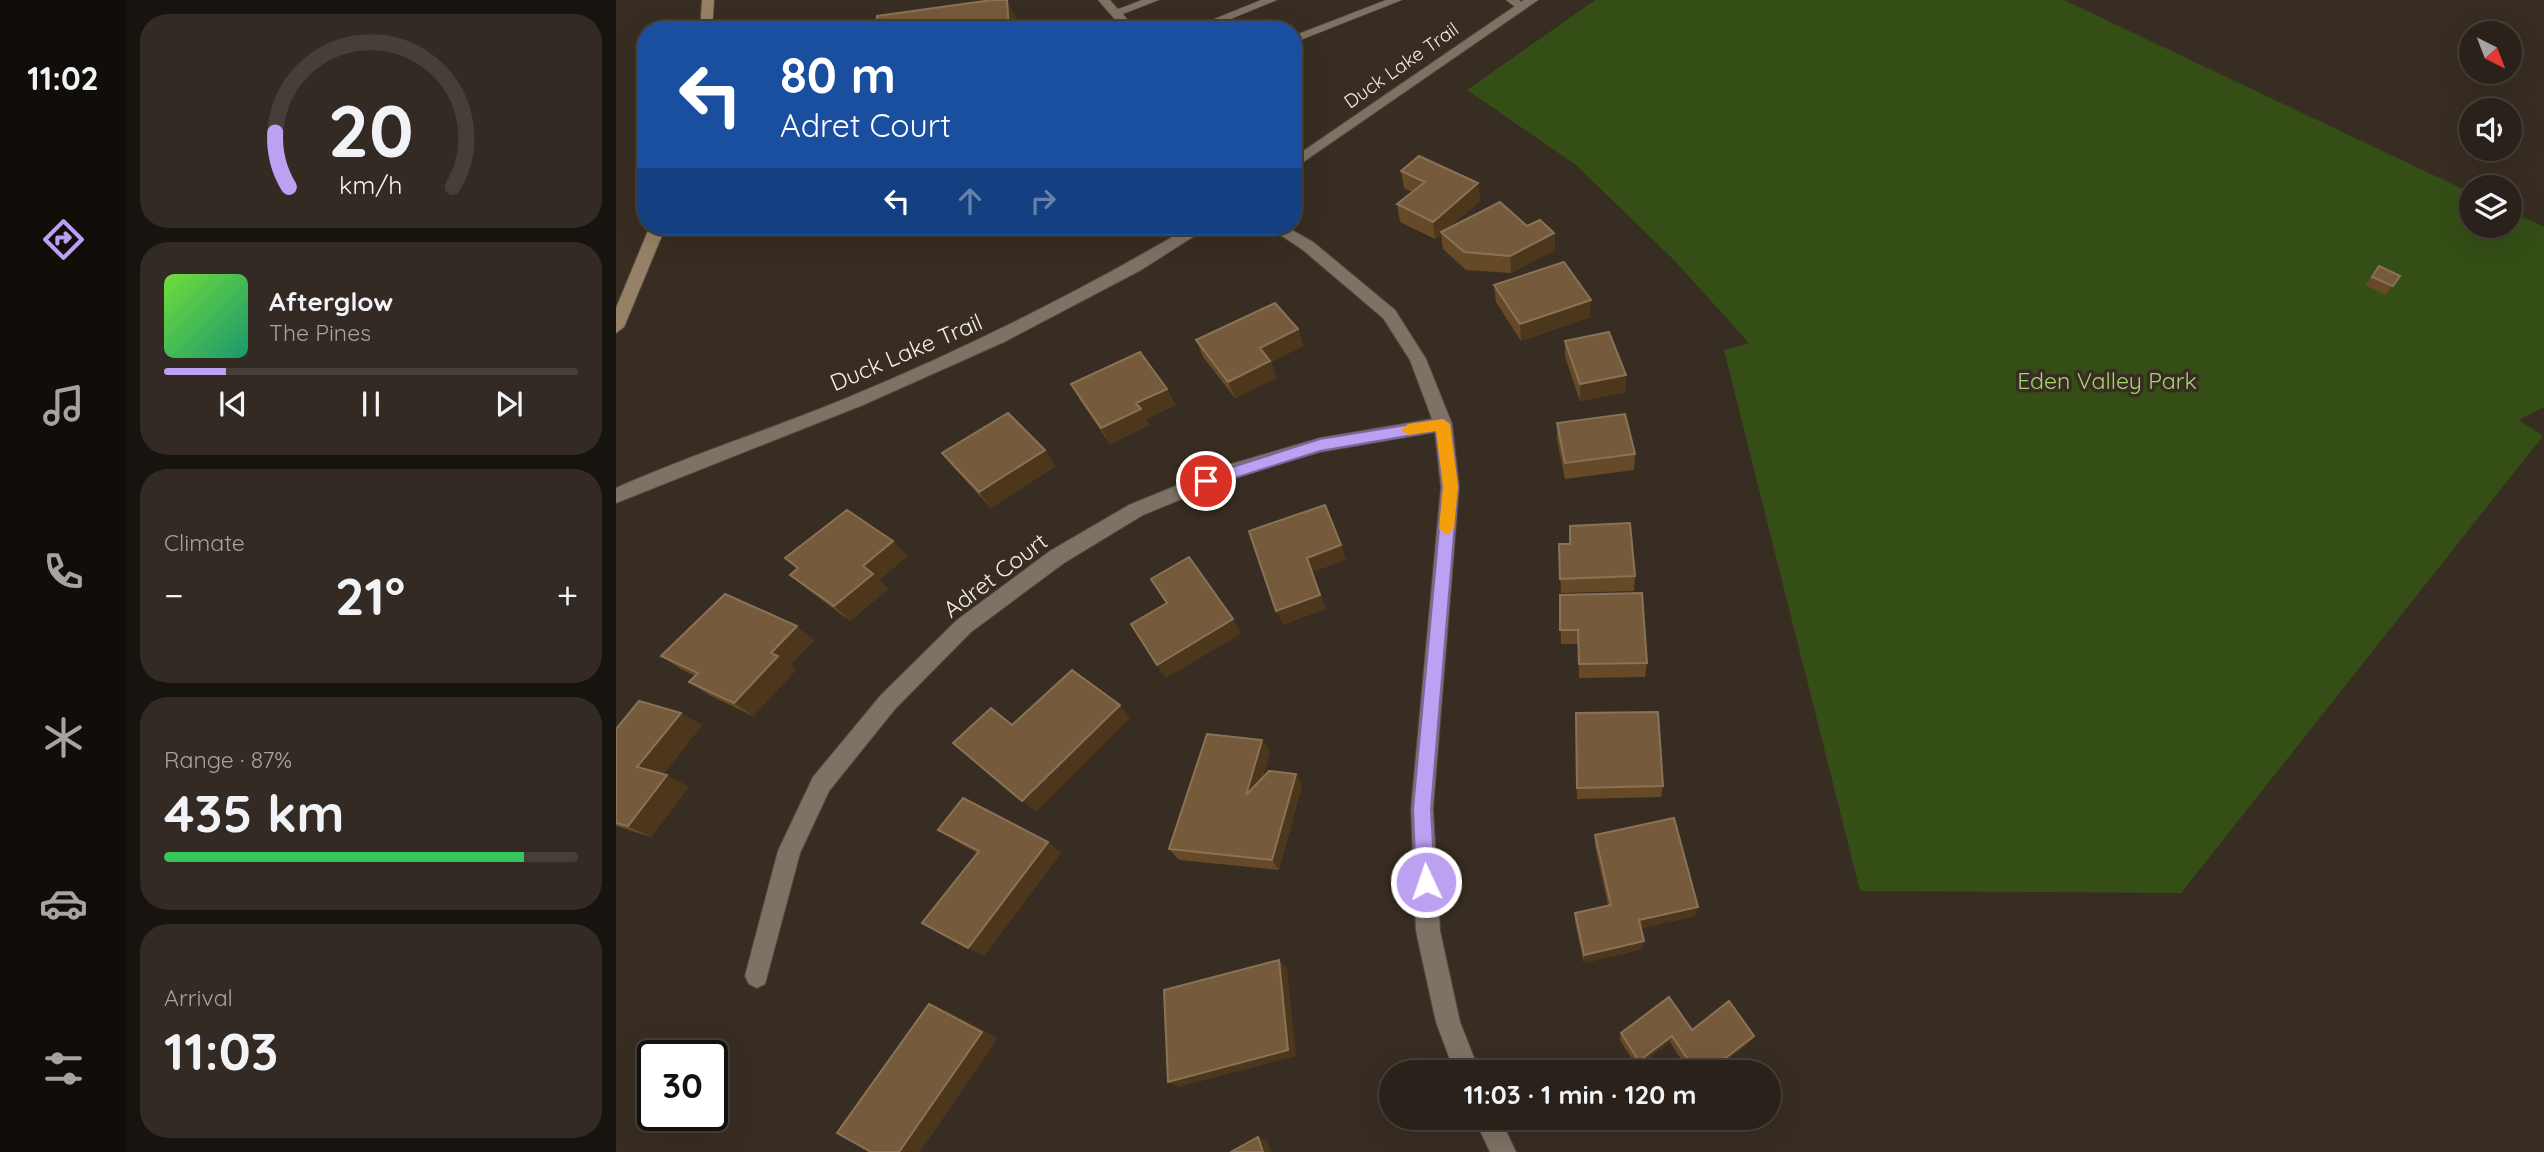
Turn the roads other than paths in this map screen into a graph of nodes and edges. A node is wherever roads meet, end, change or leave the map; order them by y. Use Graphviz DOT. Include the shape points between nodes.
graph roads {
  1 [pos="708,0"];
  2 [pos="1104,0"];
  3 [pos="1153,0"];
  4 [pos="1271,0"];
  5 [pos="1396,0"];
  6 [pos="1522,2"];
  7 [pos="1116,13"];
  8 [pos="707,21"];
  9 [pos="1123,21"];
  10 [pos="1216,21"];
  11 [pos="1302,37"];
  12 [pos="1302,159"];
  13 [pos="654,235"];
  14 [pos="1188,235"];
  15 [pos="1289,235"];
  16 [pos="616,327"];
  17 [pos="1443,424"];
  18 [pos="616,496"];
  19 [pos="757,976"];
  20 [pos="1463,1060"];
  21 [pos="1493,1130"];
  22 [pos="1503,1152"];
  1 -- 8 [label="main road"];
  2 -- 7 [label="lane"];
  3 -- 7 [label="lane"];
  4 -- 10 [label="lane"];
  5 -- 11 [label="lane"];
  6 -- 12 [label="street, Duck Lake Trail"];
  7 -- 9 [label="lane"];
  13 -- 16 [label="main road"];
  14 -- 18 [label="street, Duck Lake Trail" via="1053,311 915,376"];
  15 -- 17 [label="street" via="1389,314 1418,359"];
  17 -- 19 [label="street, Adret Court" via="1320,445 1230,471 1136,510 1057,557 964,626 888,702 821,784 789,851"];
  17 -- 20 [label="street" via="1450,486 1422,809 1429,931 1448,1023"];
  21 -- 22 [label="street"];
}
